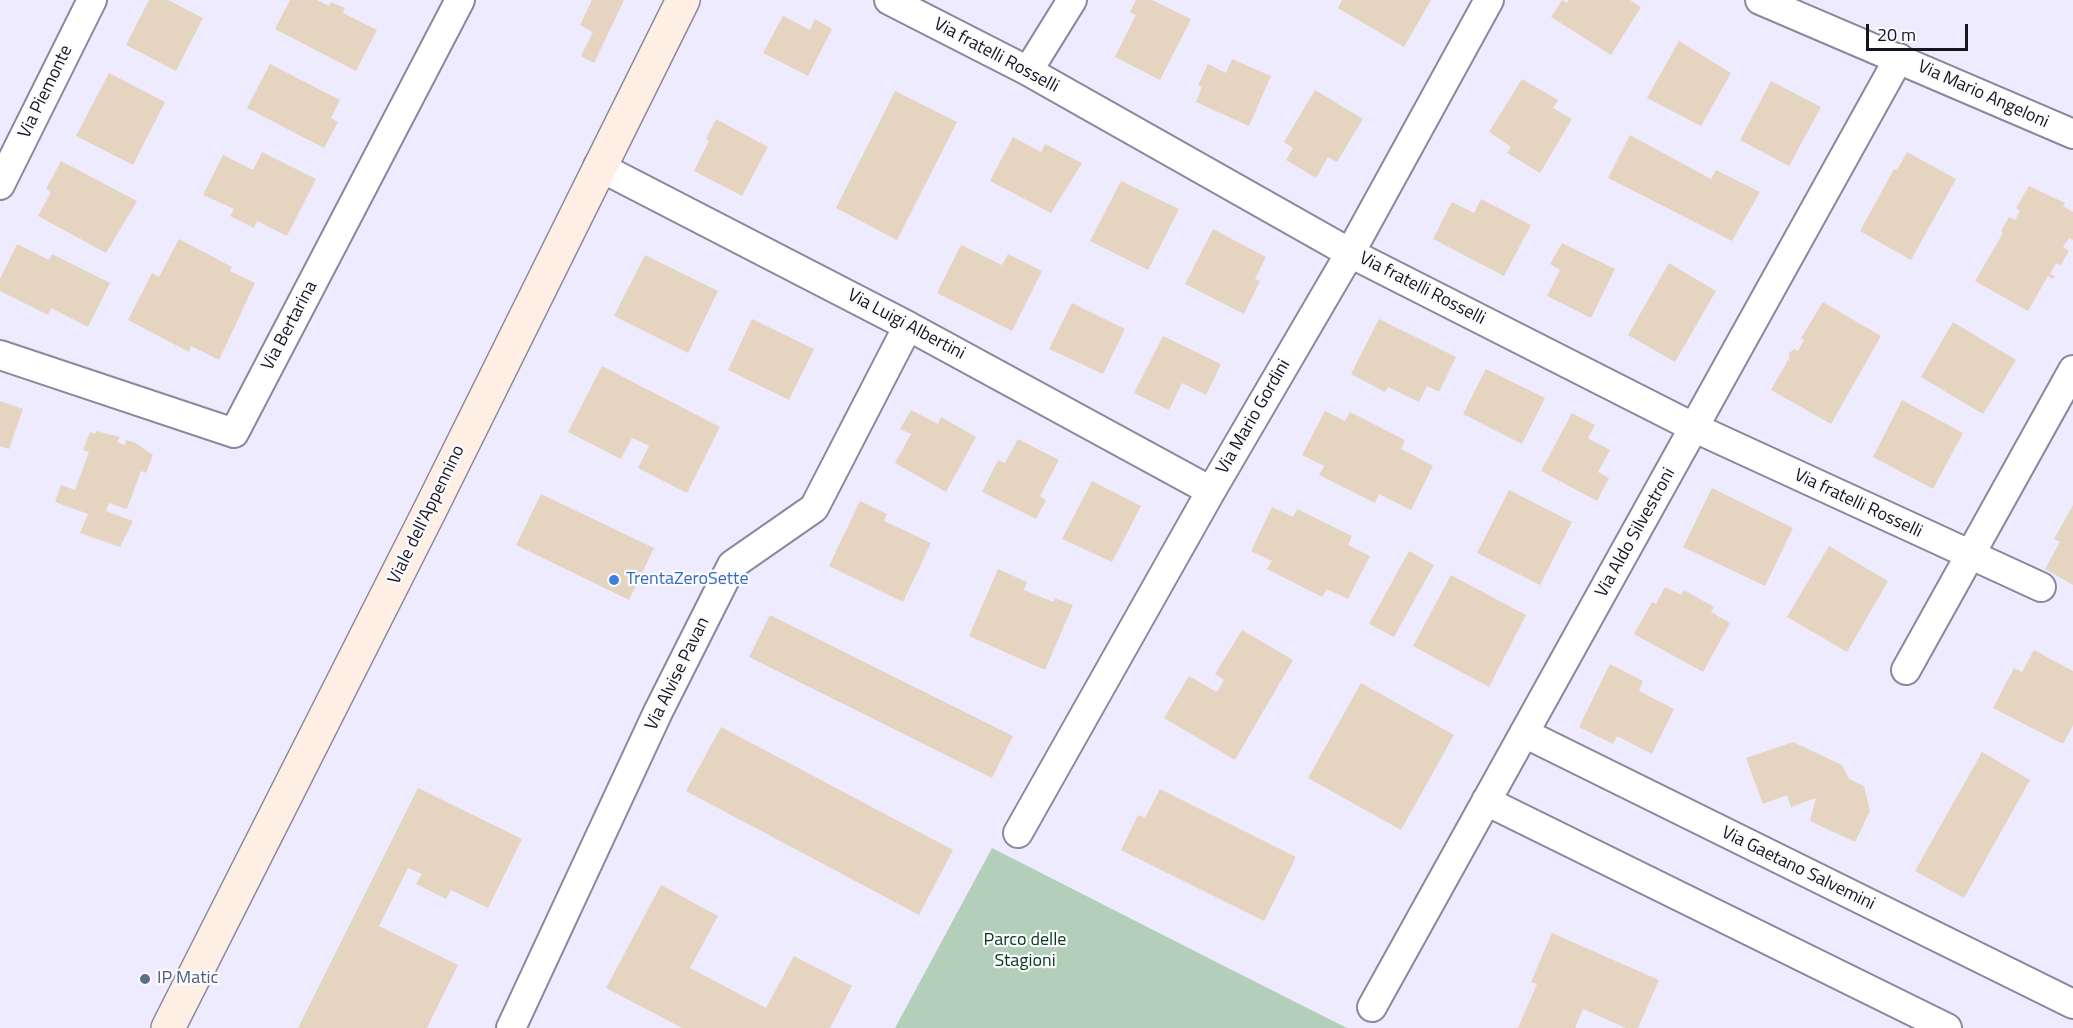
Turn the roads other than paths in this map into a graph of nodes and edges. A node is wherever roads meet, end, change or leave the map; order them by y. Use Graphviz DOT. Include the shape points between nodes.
graph roads {
  1 [pos="92,0"];
  2 [pos="460,0"];
  3 [pos="683,0"];
  4 [pos="889,0"];
  5 [pos="1072,0"];
  6 [pos="1489,0"];
  7 [pos="1760,0"];
  8 [pos="1899,58"];
  9 [pos="1028,71"];
  10 [pos="2073,134"];
  11 [pos="598,166"];
  12 [pos="0,185"];
  13 [pos="1350,253"];
  14 [pos="908,326"];
  15 [pos="0,355"];
  16 [pos="2073,370"];
  17 [pos="1695,428"];
  18 [pos="1211,491"];
  19 [pos="1968,556"];
  20 [pos="2041,587"];
  21 [pos="1906,670"];
  22 [pos="1524,733"];
  23 [pos="1486,801"];
  24 [pos="1018,833"];
  25 [pos="2073,1004"];
  26 [pos="1372,1007"];
  27 [pos="168,1028"];
  28 [pos="511,1028"];
  29 [pos="1947,1028"];
  1 -- 12 [label="street, Via Piemonte"];
  2 -- 15 [label="street, Via Bertarina" via="234,433"];
  3 -- 11 [label="main road, Viale dell'Appennino"];
  4 -- 9 [label="street, Via fratelli Rosselli"];
  5 -- 9 [label="street"];
  6 -- 13 [label="street, Via Mario Gordini"];
  7 -- 8 [label="street, Via Mario Angeloni"];
  8 -- 10 [label="street, Via Mario Angeloni"];
  8 -- 17 [label="street, Via Aldo Silvestroni"];
  9 -- 13 [label="street, Via fratelli Rosselli"];
  11 -- 14 [label="street, Via Luigi Albertini"];
  11 -- 27 [label="main road, Viale dell'Appennino" via="430,510"];
  13 -- 17 [label="street, Via fratelli Rosselli"];
  13 -- 18 [label="street, Via Mario Gordini"];
  14 -- 18 [label="street, Via Luigi Albertini"];
  14 -- 28 [label="street, Via Alvise Pavan" via="814,508 732,565 658,712"];
  16 -- 19 [label="street"];
  17 -- 19 [label="street, Via fratelli Rosselli"];
  17 -- 22 [label="street, Via Aldo Silvestroni"];
  18 -- 24 [label="street, Via Mario Gordini"];
  19 -- 20 [label="street, Via fratelli Rosselli"];
  19 -- 21 [label="street"];
  22 -- 23 [label="street, Via Aldo Silvestroni"];
  22 -- 25 [label="street, Via Gaetano Salvemini"];
  23 -- 26 [label="street, Via Aldo Silvestroni"];
  23 -- 29 [label="street"];
}
